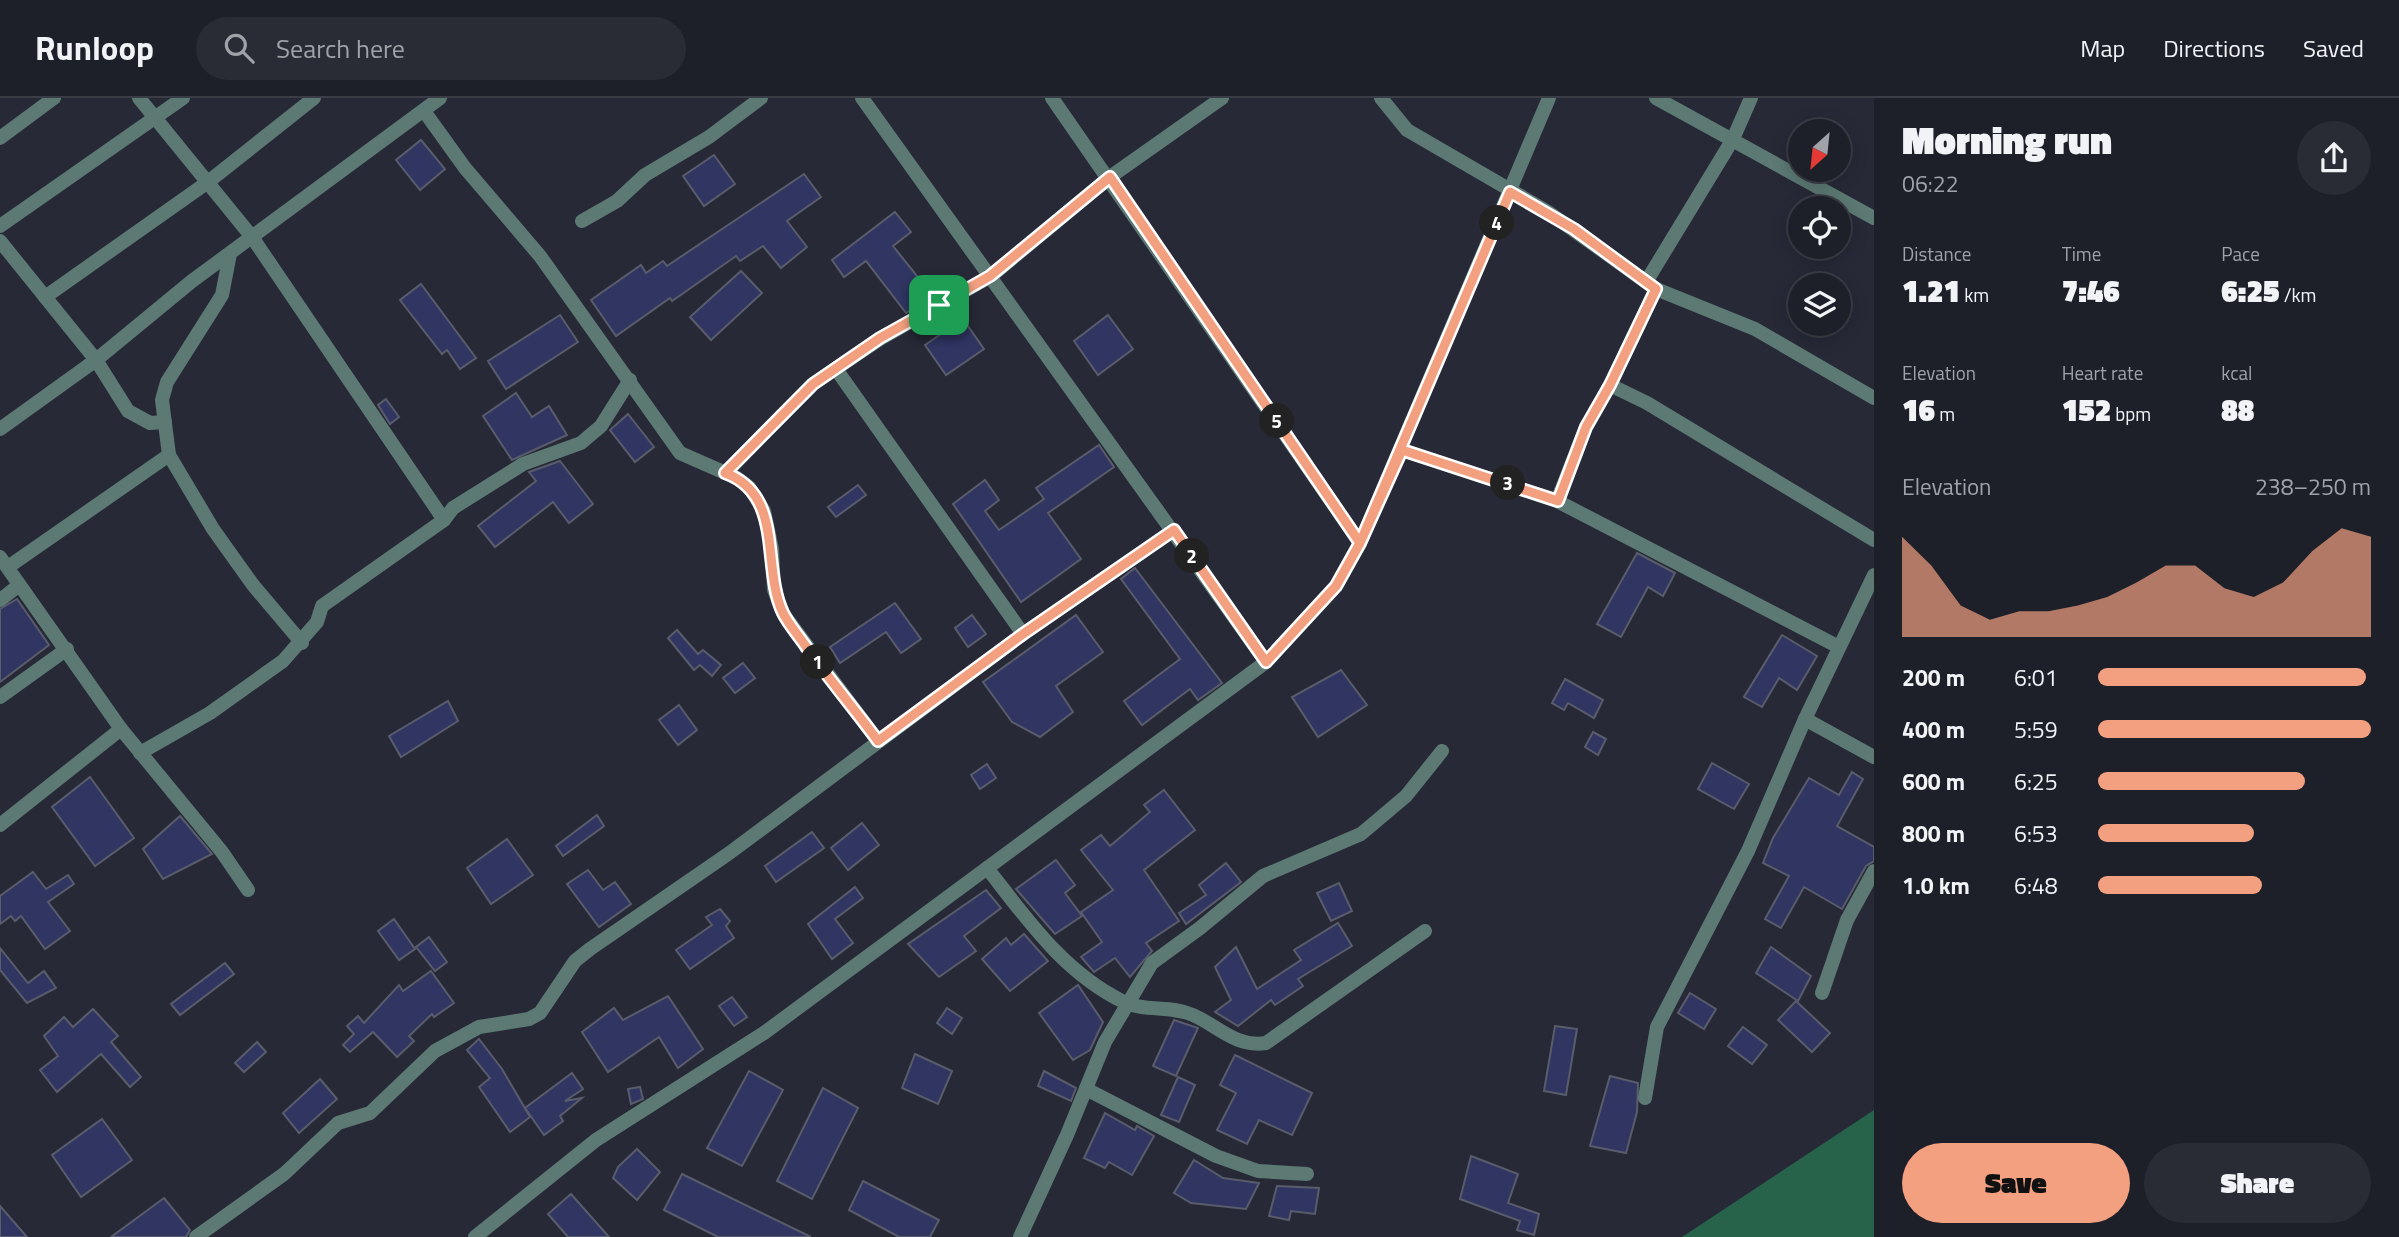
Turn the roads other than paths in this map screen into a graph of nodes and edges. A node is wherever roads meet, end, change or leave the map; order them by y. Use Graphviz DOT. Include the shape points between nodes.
graph roads {
  1 [pos="54,98"];
  2 [pos="139,98"];
  3 [pos="183,98"];
  4 [pos="314,98"];
  5 [pos="440,98"];
  6 [pos="761,98"];
  7 [pos="862,98"];
  8 [pos="1052,98"];
  9 [pos="1222,98"];
  10 [pos="1381,98"];
  11 [pos="1549,98"];
  12 [pos="1656,98"];
  13 [pos="1751,98"];
  14 [pos="424,111"];
  15 [pos="155,118"];
  16 [pos="0,138"];
  17 [pos="1733,139"];
  18 [pos="1110,177"];
  19 [pos="208,181"];
  20 [pos="1510,192"];
  21 [pos="1874,218"];
  22 [pos="582,221"];
  23 [pos="0,226"];
  24 [pos="252,237"];
  25 [pos="0,241"];
  26 [pos="230,254"];
  27 [pos="990,276"];
  28 [pos="1651,286"];
  29 [pos="45,297"];
  30 [pos="96,360"];
  31 [pos="836,369"];
  32 [pos="630,380"];
  33 [pos="1610,385"];
  34 [pos="1874,398"];
  35 [pos="165,422"];
  36 [pos="0,429"];
  37 [pos="1402,450"];
  38 [pos="169,455"];
  39 [pos="725,473"];
  40 [pos="1558,501"];
  41 [pos="444,520"];
  42 [pos="1174,530"];
  43 [pos="1874,540"];
  44 [pos="1360,543"];
  45 [pos="4,562"];
  46 [pos="1874,575"];
  47 [pos="18,586"];
  48 [pos="0,600"];
  49 [pos="1023,634"];
  50 [pos="302,643"];
  51 [pos="1839,647"];
  52 [pos="67,649"];
  53 [pos="1266,662"];
  54 [pos="0,697"];
  55 [pos="1805,719"];
  56 [pos="121,729"];
  57 [pos="878,741"];
  58 [pos="1441,751"];
  59 [pos="139,753"];
  60 [pos="1874,757"];
  61 [pos="0,825"];
  62 [pos="987,868"];
  63 [pos="1874,871"];
  64 [pos="248,890"];
  65 [pos="1426,931"];
  66 [pos="1822,993"];
  67 [pos="1126,1003"];
  68 [pos="1086,1089"];
  69 [pos="1645,1098"];
  70 [pos="1307,1174"];
  71 [pos="196,1237"];
  72 [pos="475,1237"];
  73 [pos="1021,1237"];
  1 -- 16 [label="street"];
  2 -- 15 [label="street"];
  3 -- 15 [label="street"];
  4 -- 19 [label="street"];
  5 -- 14 [label="street"];
  6 -- 22 [label="street"];
  7 -- 27 [label="street"];
  8 -- 18 [label="street"];
  9 -- 18 [label="street"];
  10 -- 20 [label="street" via="1407,130"];
  11 -- 20 [label="street"];
  12 -- 17 [label="street"];
  13 -- 17 [label="street"];
  14 -- 24 [label="street"];
  14 -- 32 [label="street" via="465,168 540,256"];
  15 -- 19 [label="street"];
  15 -- 23 [label="street"];
  17 -- 21 [label="street"];
  17 -- 28 [label="street"];
  18 -- 27 [label="street"];
  18 -- 44 [label="street"];
  19 -- 24 [label="street"];
  19 -- 29 [label="street"];
  20 -- 28 [label="street" via="1574,229"];
  20 -- 37 [label="street"];
  24 -- 26 [label="street"];
  24 -- 41 [label="street"];
  25 -- 29 [label="street"];
  26 -- 30 [label="street"];
  26 -- 35 [label="street" via="222,295 167,382 162,400"];
  27 -- 31 [label="street" via="880,338"];
  27 -- 42 [label="street"];
  28 -- 33 [label="street"];
  28 -- 34 [label="street" via="1755,329"];
  29 -- 30 [label="street"];
  30 -- 35 [label="street" via="128,411 150,423"];
  30 -- 36 [label="street"];
  31 -- 39 [label="street" via="783,412"];
  31 -- 49 [label="street"];
  32 -- 39 [label="street" via="680,453"];
  32 -- 41 [label="street" via="601,426 581,443 523,464 453,508"];
  33 -- 40 [label="street" via="1586,427"];
  33 -- 43 [label="street"];
  35 -- 38 [label="street"];
  37 -- 40 [label="street"];
  37 -- 44 [label="street"];
  38 -- 45 [label="street"];
  38 -- 50 [label="street" via="213,529"];
  39 -- 57 [label="street" via="749,487 764,511 774,590 784,615"];
  40 -- 51 [label="street"];
  41 -- 50 [label="street" via="322,606"];
  42 -- 49 [label="street"];
  42 -- 53 [label="street"];
  44 -- 53 [label="street" via="1336,586"];
  45 -- 47 [label="street"];
  46 -- 51 [label="street"];
  47 -- 48 [label="street"];
  47 -- 52 [label="street"];
  49 -- 57 [label="street"];
  50 -- 59 [label="street" via="210,713"];
  51 -- 55 [label="street"];
  52 -- 54 [label="street"];
  52 -- 56 [label="street"];
  53 -- 62 [label="street"];
  55 -- 60 [label="street"];
  55 -- 69 [label="street" via="1748,851 1657,1027"];
  56 -- 59 [label="street"];
  56 -- 61 [label="street"];
  57 -- 71 [label="street" via="575,961 540,1013 479,1027 435,1051 370,1113 338,1124 284,1174"];
  58 -- 67 [label="street" via="1406,796 1361,834 1263,876 1152,963"];
  59 -- 64 [label="street"];
  62 -- 67 [label="street" via="1067,965"];
  62 -- 72 [label="street" via="764,1033 596,1140"];
  63 -- 66 [label="street" via="1847,920"];
  65 -- 67 [label="street" via="1266,1043 1252,1046 1183,1012"];
  67 -- 68 [label="street"];
  68 -- 70 [label="street" via="1216,1156 1258,1171"];
  68 -- 73 [label="street"];
}
